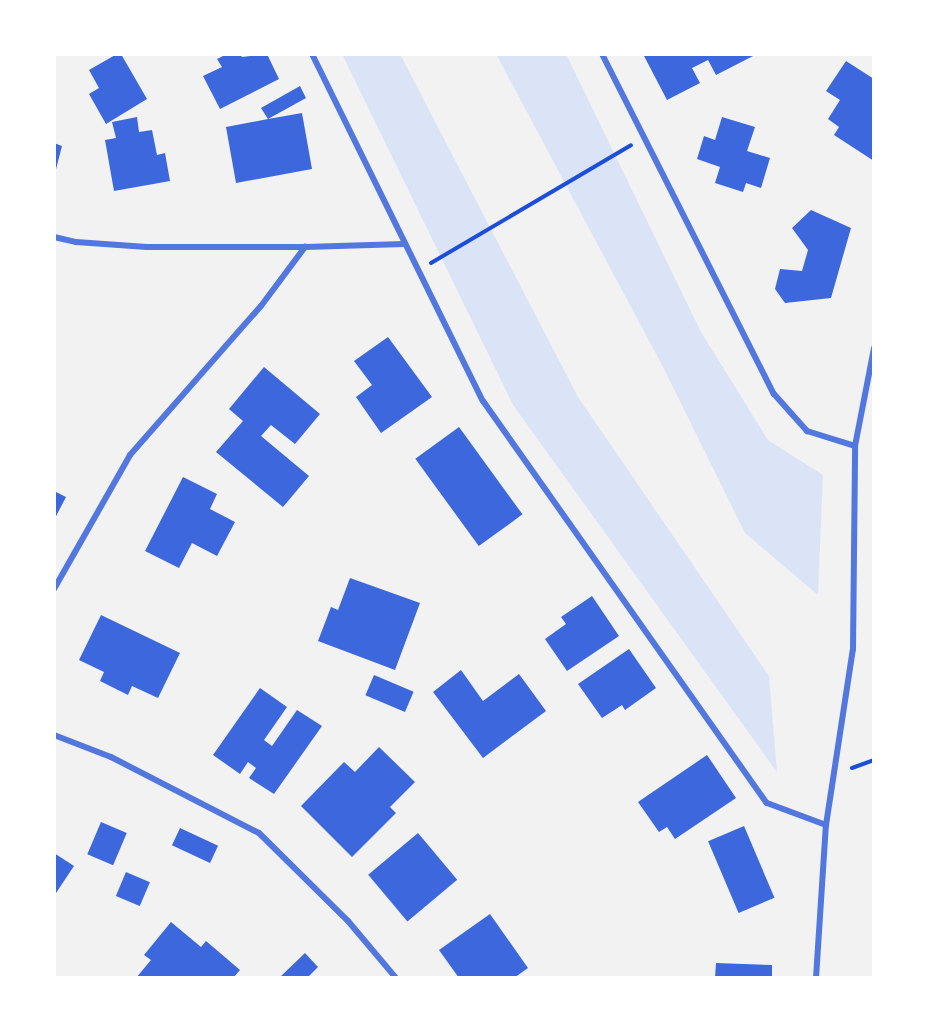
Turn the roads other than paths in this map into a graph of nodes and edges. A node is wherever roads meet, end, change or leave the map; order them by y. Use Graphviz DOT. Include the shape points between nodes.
graph roads {
  1 [pos="312,54"];
  2 [pos="602,54"];
  3 [pos="54,237"];
  4 [pos="404,244"];
  5 [pos="305,247"];
  6 [pos="874,348"];
  7 [pos="855,446"];
  8 [pos="54,589"];
  9 [pos="54,735"];
  10 [pos="826,825"];
  11 [pos="396,978"];
  12 [pos="816,978"];
  1 -- 4 [label="street"];
  2 -- 7 [label="street" via="774,394 807,430"];
  3 -- 5 [label="street" via="147,247"];
  4 -- 5 [label="street"];
  4 -- 10 [label="street" via="483,402 767,802"];
  5 -- 8 [label="street" via="261,306 130,455"];
  6 -- 7 [label="street"];
  7 -- 10 [label="street" via="853,649"];
  9 -- 11 [label="street" via="111,757 259,833 348,921"];
  10 -- 12 [label="street"];
}
